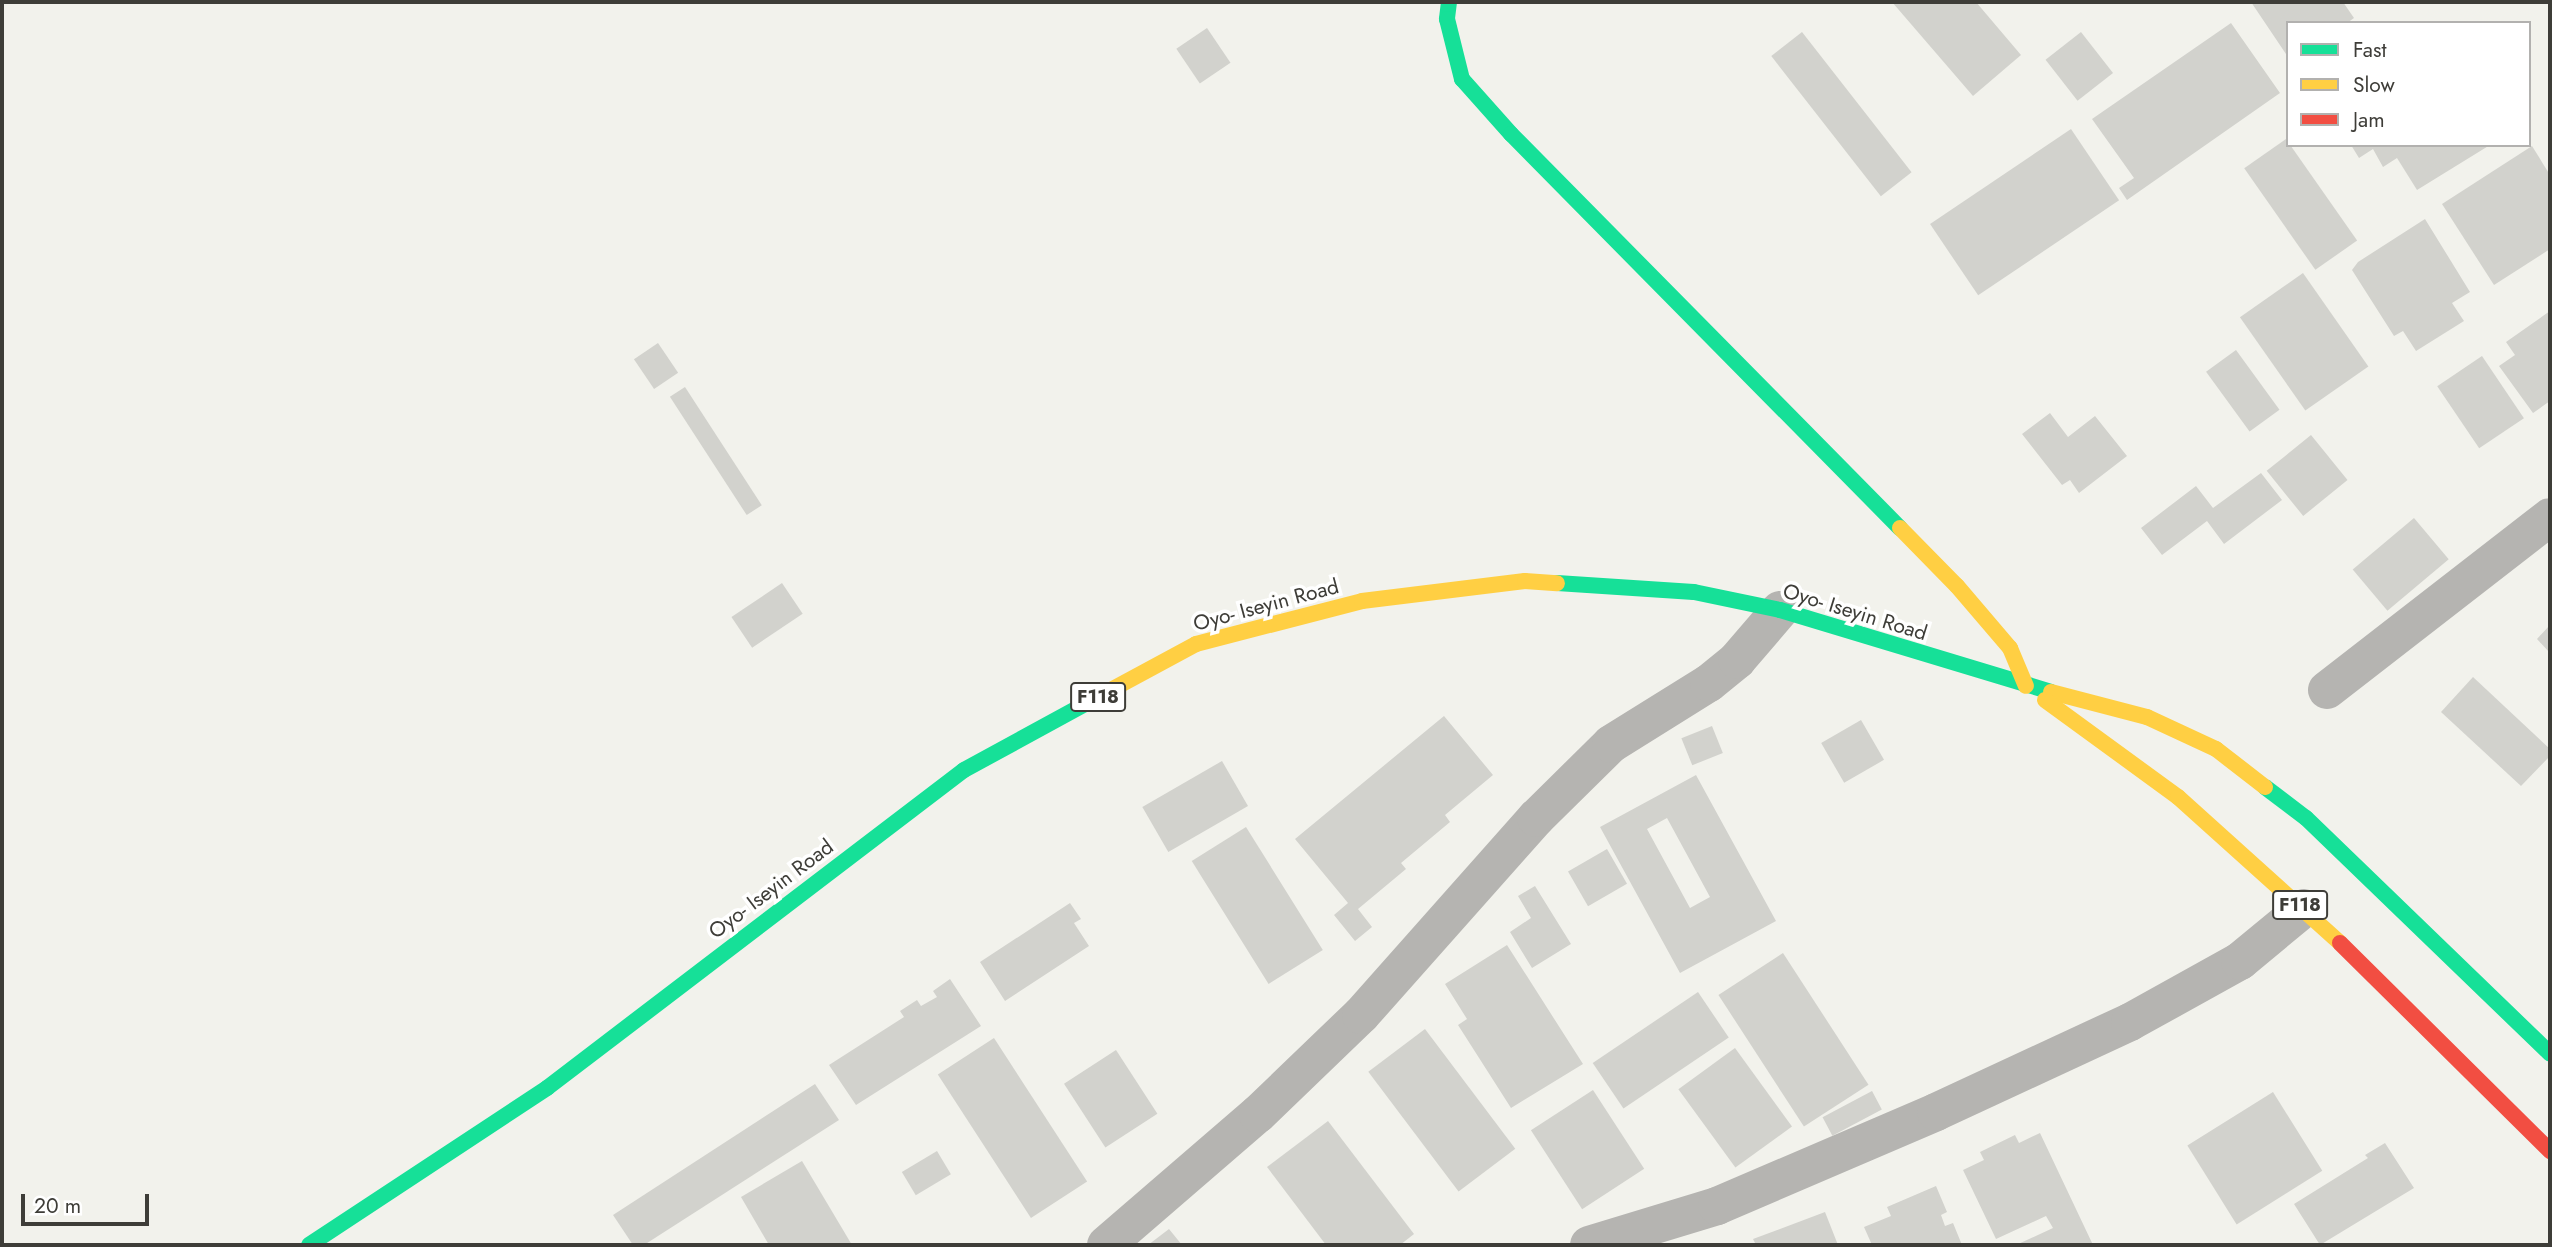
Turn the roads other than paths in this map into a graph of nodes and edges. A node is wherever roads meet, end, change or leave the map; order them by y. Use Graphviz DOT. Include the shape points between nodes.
graph roads {
  1 [pos="1449,2"];
  2 [pos="2550,517"];
  3 [pos="1780,610"];
  4 [pos="2026,686"];
  5 [pos="2327,690"];
  6 [pos="2304,908"];
  7 [pos="2550,1054"];
  8 [pos="2550,1151"];
  9 [pos="309,1245"];
  10 [pos="1106,1245"];
  11 [pos="1589,1245"];
  1 -- 4 [label="main road" via="1447,19 1462,79 1957,586 2010,648"];
  2 -- 5 [label="street"];
  3 -- 4 [label="main road, Oyo- Iseyin Road / F118"];
  3 -- 9 [label="main road, Oyo- Iseyin Road / F118" via="1694,592 1525,581 1362,601 1196,644 964,770 547,1088"];
  3 -- 10 [label="street" via="1737,660 1709,683 1611,744 1536,818 1361,1015 1258,1114"];
  4 -- 6 [label="main road, F118" via="2178,797"];
  4 -- 7 [label="main road, F118" via="2147,717 2216,749 2306,818"];
  6 -- 8 [label="main road, F118"];
  6 -- 11 [label="street" via="2240,961 2130,1022 1717,1206"];
}
